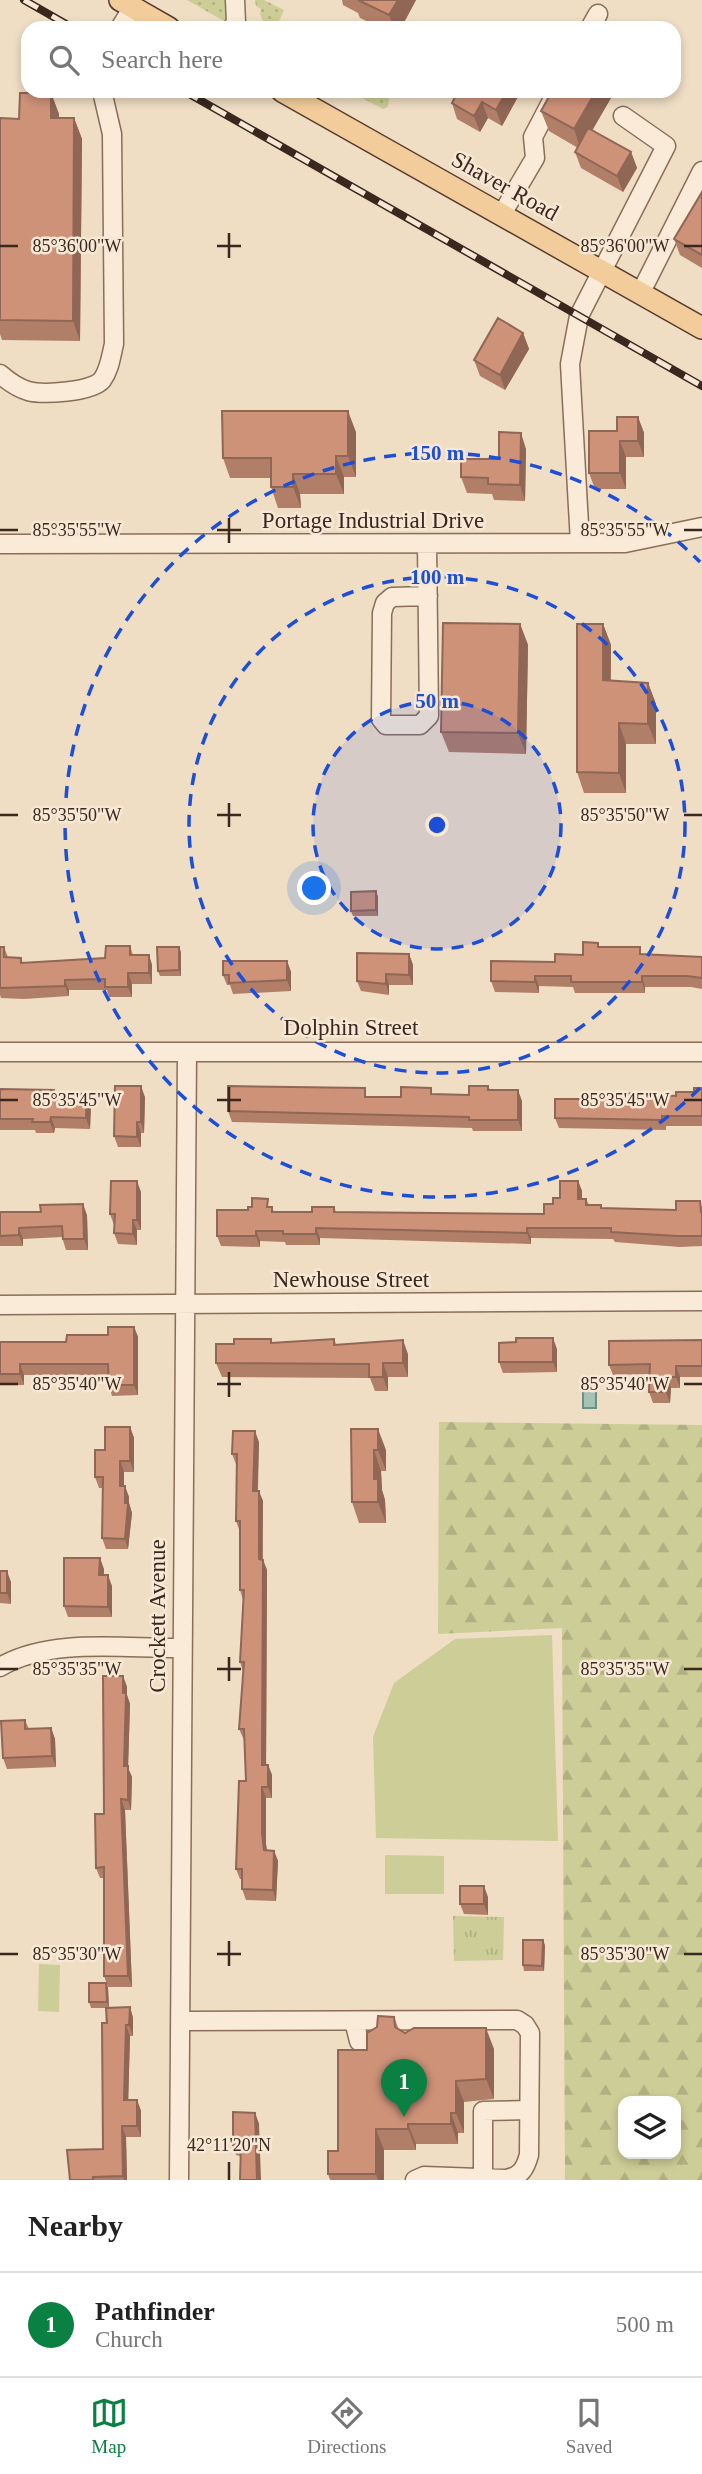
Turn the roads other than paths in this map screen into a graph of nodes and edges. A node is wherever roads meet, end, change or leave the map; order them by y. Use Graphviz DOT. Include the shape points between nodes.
graph roads {
  1 [pos="235,0"];
  2 [pos="126,4"];
  3 [pos="122,21"];
  4 [pos="156,21"];
  5 [pos="236,21"];
  6 [pos="104,98"];
  7 [pos="295,98"];
  8 [pos="553,98"];
  9 [pos="623,116"];
  10 [pos="702,171"];
  11 [pos="502,214"];
  12 [pos="601,270"];
  13 [pos="641,292"];
  14 [pos="702,328"];
  15 [pos="0,374"];
  16 [pos="702,527"];
  17 [pos="580,543"];
  18 [pos="0,544"];
  19 [pos="427,544"];
  20 [pos="428,596"];
  21 [pos="0,1052"];
  22 [pos="187,1052"];
  23 [pos="702,1052"];
  24 [pos="702,1301"];
  25 [pos="184,1304"];
  26 [pos="0,1305"];
  27 [pos="182,1648"];
  28 [pos="0,1667"];
  29 [pos="181,2021"];
  30 [pos="354,2021"];
  31 [pos="422,2021"];
  32 [pos="375,2042"];
  33 [pos="411,2042"];
  34 [pos="529,2110"];
  35 [pos="483,2178"];
  36 [pos="179,2180"];
  37 [pos="415,2180"];
  1 -- 5 [label="street"];
  2 -- 3 [label="street"];
  2 -- 4 [label="main road"];
  6 -- 15 [label="street" via="113,158 114,344 108,369 100,383 46,391 29,391"];
  7 -- 11 [label="main road, Shaver Road"];
  8 -- 11 [label="street" via="533,137 535,158"];
  9 -- 12 [label="street" via="666,146"];
  10 -- 13 [label="street"];
  11 -- 12 [label="main road, Shaver Road"];
  12 -- 13 [label="main road, Shaver Road"];
  12 -- 17 [label="street" via="580,314 570,364"];
  13 -- 14 [label="main road, Shaver Road"];
  16 -- 17 [label="street, Portage Industrial Drive" via="625,543"];
  17 -- 19 [label="street, Portage Industrial Drive"];
  18 -- 19 [label="street, Portage Industrial Drive"];
  19 -- 20 [label="street"];
  20 -- 20 [label="street" via="429,716 420,725 386,725 381,719 385,603 392,597"];
  21 -- 22 [label="street, Dolphin Street"];
  22 -- 23 [label="street, Dolphin Street"];
  22 -- 25 [label="street, Crockett Avenue"];
  24 -- 25 [label="street, Newhouse Street"];
  25 -- 26 [label="street, Newhouse Street"];
  25 -- 27 [label="street, Crockett Avenue"];
  27 -- 28 [label="street" via="68,1649 37,1653"];
  27 -- 29 [label="street, Crockett Avenue"];
  29 -- 30 [label="street"];
  29 -- 36 [label="street, Crockett Avenue"];
  30 -- 31 [label="street"];
  30 -- 32 [label="street" via="359,2042"];
  31 -- 33 [label="street"];
  31 -- 34 [label="street" via="517,2020 525,2025 530,2033"];
  34 -- 35 [label="street" via="526,2168 516,2177"];
  34 -- 35 [label="street" via="483,2111"];
  35 -- 37 [label="street" via="424,2176"];
}
